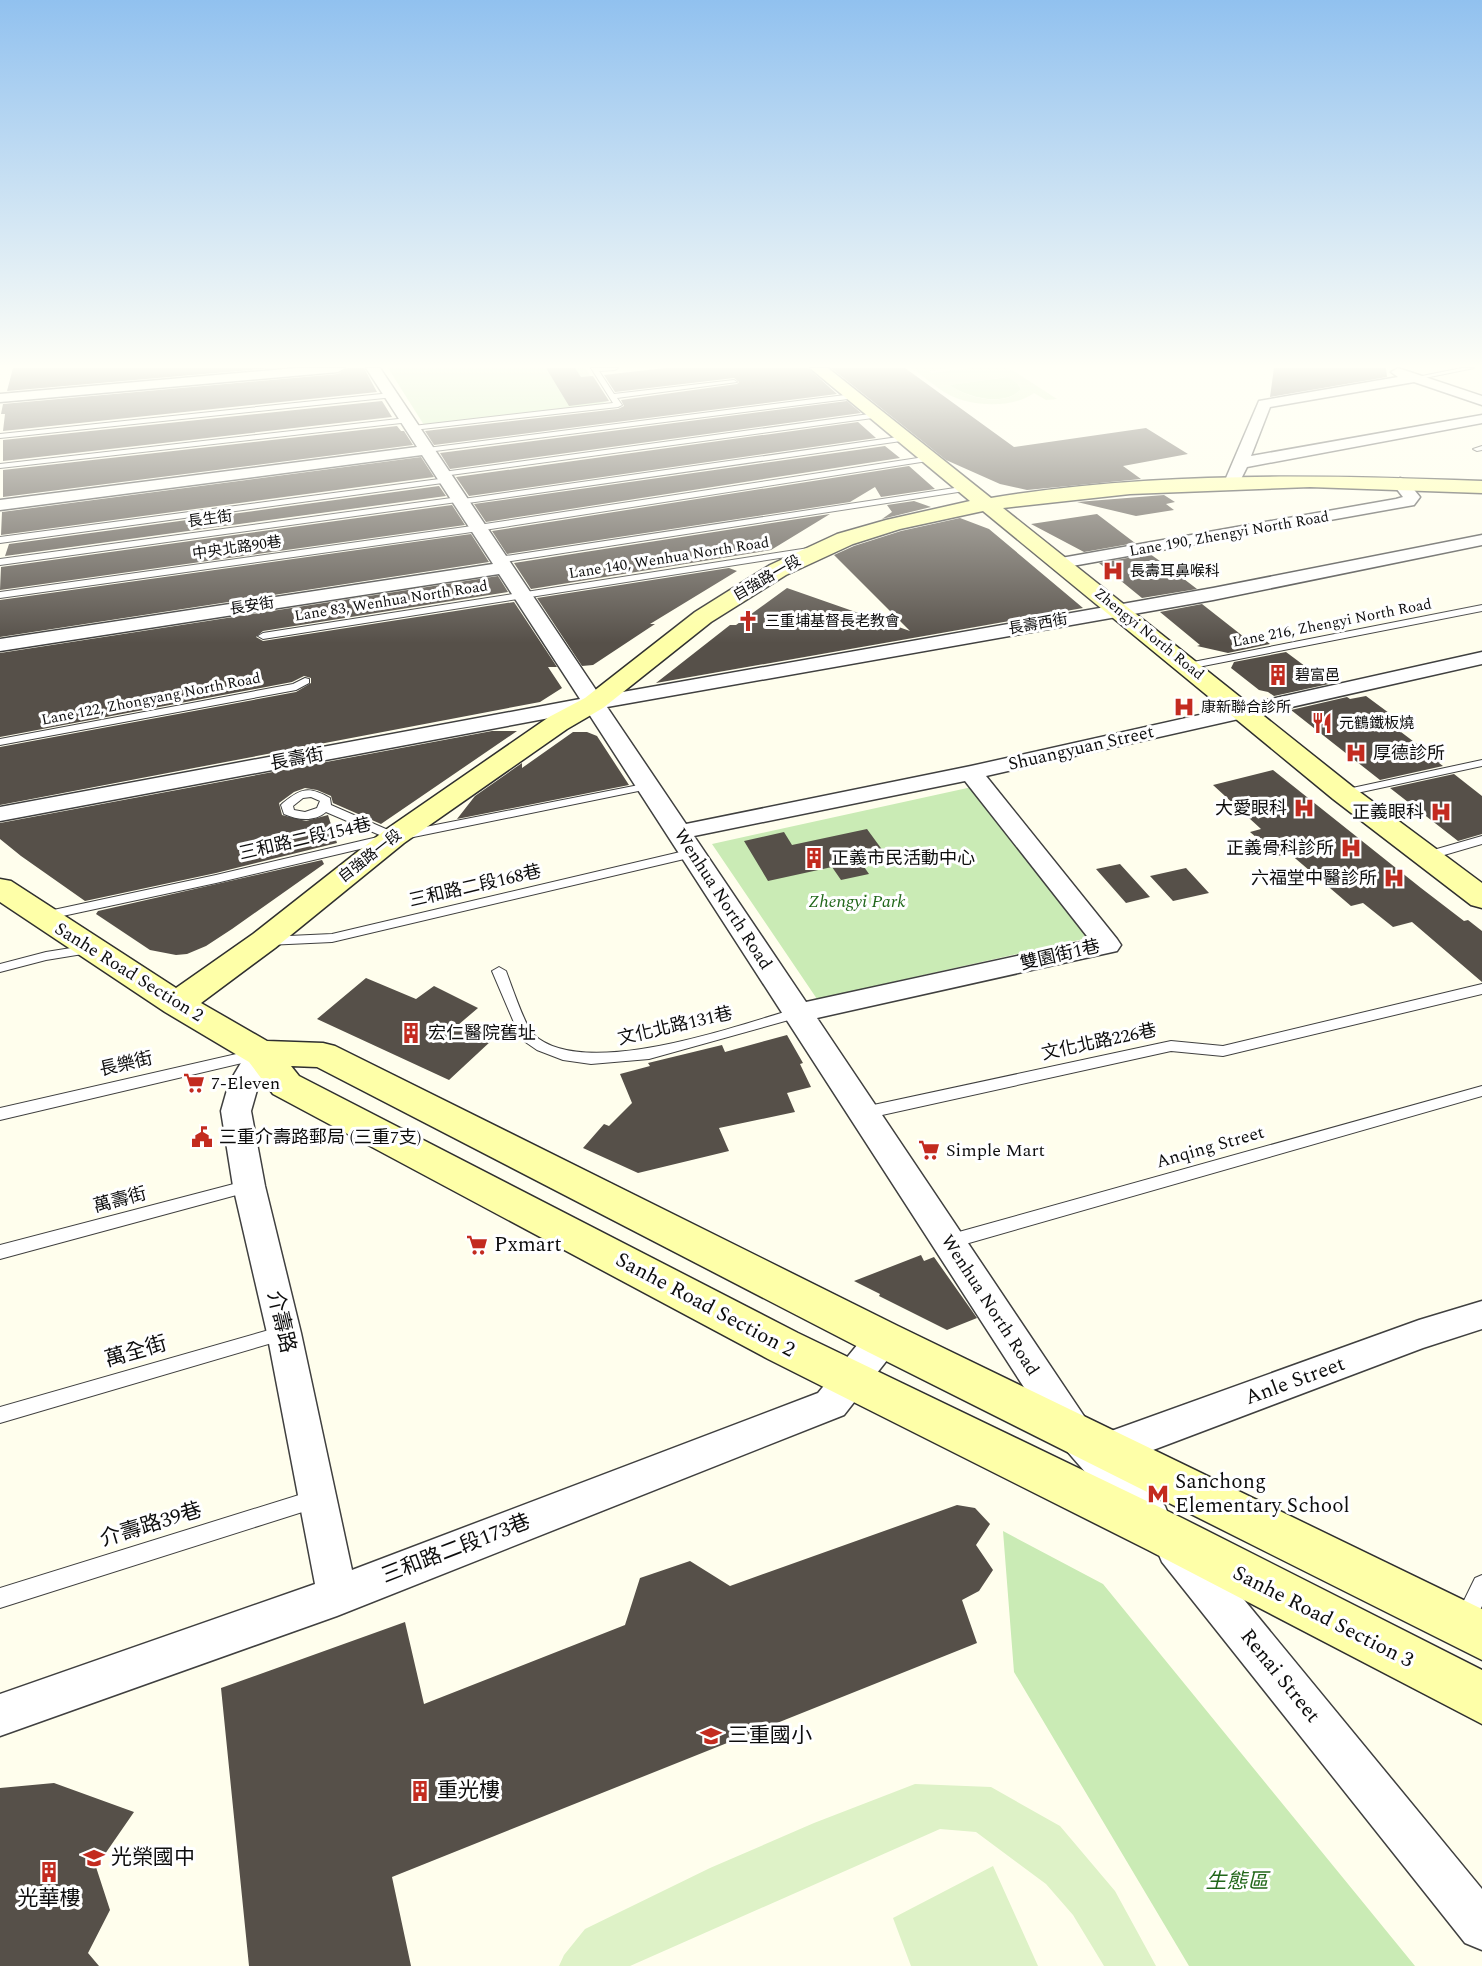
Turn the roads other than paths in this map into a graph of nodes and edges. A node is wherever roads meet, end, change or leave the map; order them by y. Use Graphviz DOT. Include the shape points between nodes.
graph roads {
  1 [pos="61,460"];
  2 [pos="351,460"];
  3 [pos="433,460"];
  4 [pos="563,460"];
  5 [pos="749,460"];
  6 [pos="919,460"];
  7 [pos="933,460"];
  8 [pos="1241,460"];
  9 [pos="1296,460"];
  10 [pos="0,466"];
  11 [pos="1236,473"];
  12 [pos="445,477"];
  13 [pos="1400,483"];
  14 [pos="1482,487"];
  15 [pos="968,488"];
  16 [pos="460,500"];
  17 [pos="988,504"];
  18 [pos="0,505"];
  19 [pos="477,526"];
  20 [pos="0,540"];
  21 [pos="1482,540"];
  22 [pos="819,549"];
  23 [pos="0,562"];
  24 [pos="1061,563"];
  25 [pos="502,564"];
  26 [pos="0,595"];
  27 [pos="523,596"];
  28 [pos="1482,608"];
  29 [pos="1119,609"];
  30 [pos="263,636"];
  31 [pos="0,645"];
  32 [pos="1482,658"];
  33 [pos="1188,666"];
  34 [pos="305,681"];
  35 [pos="594,703"];
  36 [pos="1245,712"];
  37 [pos="0,742"];
  38 [pos="1482,763"];
  39 [pos="971,773"];
  40 [pos="649,786"];
  41 [pos="1344,793"];
  42 [pos="325,807"];
  43 [pos="0,814"];
  44 [pos="394,837"];
  45 [pos="1482,840"];
  46 [pos="686,843"];
  47 [pos="1427,856"];
  48 [pos="0,888"];
  49 [pos="1482,898"];
  50 [pos="41,917"];
  51 [pos="264,941"];
  52 [pos="90,949"];
  53 [pos="0,968"];
  54 [pos="500,970"];
  55 [pos="1482,989"];
  56 [pos="177,1004"];
  57 [pos="798,1013"];
  58 [pos="261,1053"];
  59 [pos="1482,1091"];
  60 [pos="0,1113"];
  61 [pos="864,1113"];
  62 [pos="249,1186"];
  63 [pos="948,1242"];
  64 [pos="0,1252"];
  65 [pos="1482,1315"];
  66 [pos="284,1333"];
  67 [pos="883,1339"];
  68 [pos="852,1379"];
  69 [pos="0,1415"];
  70 [pos="1091,1440"];
  71 [pos="317,1498"];
  72 [pos="1165,1534"];
  73 [pos="337,1596"];
  74 [pos="0,1598"];
  75 [pos="1475,1615"];
  76 [pos="1482,1698"];
  77 [pos="0,1715"];
  78 [pos="1482,1926"];
  1 -- 10 [label="lane"];
  2 -- 18 [label="street"];
  3 -- 12 [label="street, Wenhua North Road"];
  4 -- 12 [label="lane"];
  5 -- 16 [label="lane, 長生街"];
  6 -- 19 [label="lane, 中央北路90巷"];
  7 -- 15 [label="street, Zhengyi North Road"];
  8 -- 11 [label="street"];
  9 -- 11 [label="street"];
  11 -- 13 [label="street, 自強路一段"];
  11 -- 17 [label="street, 自強路一段"];
  12 -- 16 [label="street, Wenhua North Road"];
  12 -- 20 [label="lane"];
  13 -- 14 [label="street, 自強路一段"];
  13 -- 24 [label="street, Lane 190, Zhengyi North Road" via="1411,494 1408,501"];
  15 -- 17 [label="street, Zhengyi North Road"];
  15 -- 25 [label="lane"];
  16 -- 19 [label="street, Wenhua North Road"];
  16 -- 23 [label="lane, 長生街"];
  17 -- 22 [label="street, 自強路一段" via="892,524"];
  17 -- 24 [label="street, Zhengyi North Road"];
  19 -- 25 [label="street, Wenhua North Road"];
  19 -- 26 [label="lane, 中央北路90巷"];
  21 -- 29 [label="street, 長壽西街" via="1236,590"];
  22 -- 27 [label="lane, Lane 140, Wenhua North Road"];
  22 -- 35 [label="street, 自強路一段" via="703,617"];
  24 -- 29 [label="street, Zhengyi North Road"];
  25 -- 27 [label="street, Wenhua North Road"];
  25 -- 31 [label="street, 長安街"];
  27 -- 30 [label="lane, Lane 83, Wenhua North Road"];
  27 -- 35 [label="street, Wenhua North Road"];
  28 -- 33 [label="lane, Lane 216, Zhengyi North Road"];
  29 -- 33 [label="street, Zhengyi North Road"];
  29 -- 35 [label="street, 長壽西街"];
  32 -- 36 [label="street, Shuangyuan Street"];
  33 -- 36 [label="street, Zhengyi North Road"];
  34 -- 37 [label="lane, Lane 122, Zhongyang North Road" via="296,687"];
  35 -- 40 [label="street, Wenhua North Road"];
  35 -- 43 [label="street, 長壽街"];
  35 -- 44 [label="street, 自強路一段" via="558,723"];
  36 -- 39 [label="street, Shuangyuan Street"];
  36 -- 41 [label="street, Zhengyi North Road"];
  38 -- 41 [label="lane"];
  39 -- 46 [label="street, Shuangyuan Street"];
  39 -- 57 [label="street, 雙園街1巷" via="1108,945"];
  40 -- 44 [label="lane, 三和路二段154巷"];
  40 -- 46 [label="street, Wenhua North Road"];
  41 -- 47 [label="street, Zhengyi North Road"];
  42 -- 44 [label="lane"];
  44 -- 50 [label="lane, 三和路二段154巷"];
  44 -- 51 [label="street, 自強路一段"];
  45 -- 47 [label="lane"];
  46 -- 51 [label="lane, 三和路二段168巷" via="332,938"];
  46 -- 57 [label="street, Wenhua North Road"];
  47 -- 49 [label="street, Zhengyi North Road"];
  48 -- 50 [label="street, Sanhe Road Section 2"];
  50 -- 52 [label="street, Sanhe Road Section 2"];
  51 -- 56 [label="street, 自強路一段"];
  52 -- 53 [label="lane"];
  52 -- 56 [label="street, Sanhe Road Section 2"];
  54 -- 57 [label="lane, 文化北路131巷" via="526,1036 563,1055 591,1059 649,1054"];
  55 -- 61 [label="lane, 文化北路226巷" via="1224,1051 1171,1046"];
  56 -- 58 [label="street, Sanhe Road Section 2"];
  57 -- 61 [label="street, Wenhua North Road"];
  58 -- 60 [label="lane, 長樂街"];
  58 -- 62 [label="street, 介壽路" via="244,1083 236,1111"];
  58 -- 67 [label="street, Sanhe Road Section 2" via="323,1055"];
  58 -- 68 [label="street, Sanhe Road Section 2" via="286,1084"];
  59 -- 63 [label="lane, Anqing Street"];
  61 -- 63 [label="street, Wenhua North Road"];
  62 -- 64 [label="lane, 萬壽街"];
  62 -- 66 [label="street, 介壽路"];
  63 -- 70 [label="street, Wenhua North Road"];
  65 -- 70 [label="street, Anle Street"];
  66 -- 69 [label="lane, 萬全街"];
  66 -- 71 [label="street, 介壽路"];
  67 -- 68 [label="street, 三和路二段173巷"];
  67 -- 70 [label="street, Sanhe Road Section 2"];
  68 -- 72 [label="street, Sanhe Road Section 2"];
  68 -- 73 [label="street, 三和路二段173巷" via="831,1404"];
  70 -- 72 [label="street, Renai Street"];
  70 -- 75 [label="street"];
  71 -- 73 [label="street, 介壽路"];
  71 -- 74 [label="lane, 介壽路39巷"];
  72 -- 76 [label="street, Sanhe Road Section 3"];
  72 -- 78 [label="street, Renai Street"];
  73 -- 77 [label="street, 三和路二段173巷"];
}
